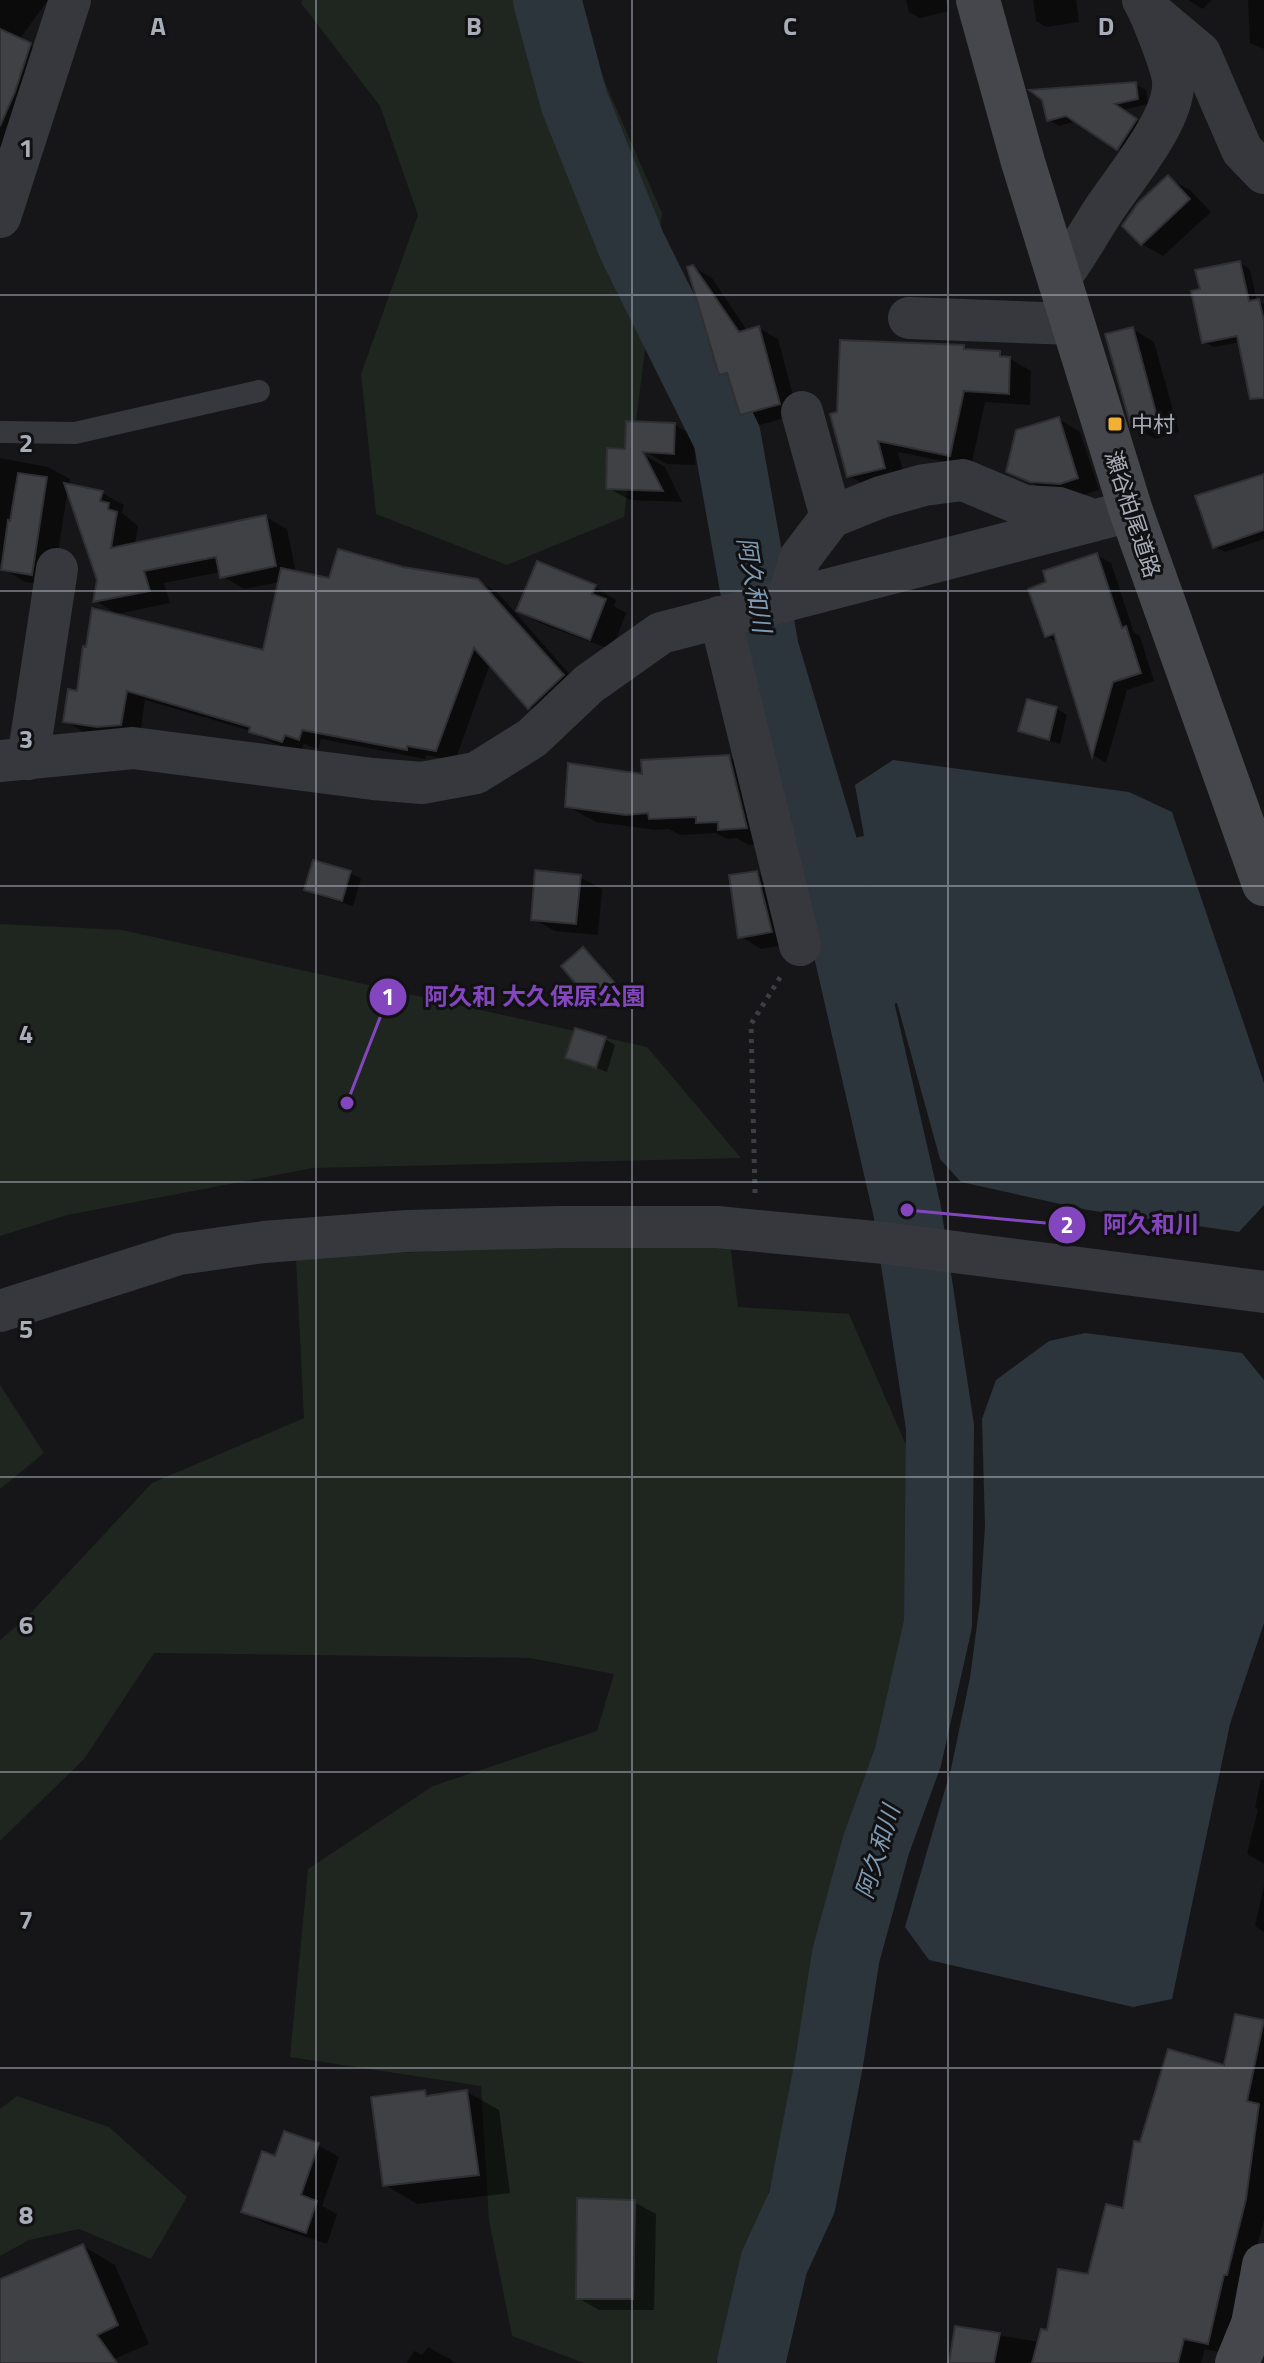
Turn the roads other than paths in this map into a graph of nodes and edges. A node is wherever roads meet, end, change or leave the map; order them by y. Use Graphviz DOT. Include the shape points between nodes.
graph roads {
  1 [pos="70,0"];
  2 [pos="978,0"];
  3 [pos="1146,6"];
  4 [pos="1264,173"];
  5 [pos="0,217"];
  6 [pos="1059,279"];
  7 [pos="909,318"];
  8 [pos="1073,324"];
  9 [pos="259,391"];
  10 [pos="802,412"];
  11 [pos="0,432"];
  12 [pos="1114,516"];
  13 [pos="831,517"];
  14 [pos="57,569"];
  15 [pos="784,601"];
  16 [pos="726,616"];
  17 [pos="14,760"];
  18 [pos="1262,870"];
  19 [pos="800,945"];
  20 [pos="1264,1292"];
  21 [pos="0,1311"];
  22 [pos="1264,2265"];
  23 [pos="1259,2325"];
  24 [pos="1237,2363"];
  1 -- 5 [label="street"];
  2 -- 6 [label="main road, 瀬谷柏尾道路"];
  3 -- 4 [label="street" via="1200,53 1242,150"];
  3 -- 6 [label="street" via="1173,82 1167,110"];
  6 -- 8 [label="main road, 瀬谷柏尾道路"];
  7 -- 8 [label="street"];
  8 -- 12 [label="main road, 瀬谷柏尾道路"];
  9 -- 11 [label="lane" via="75,433"];
  10 -- 13 [label="street"];
  12 -- 13 [label="street" via="1025,506 963,480 881,497"];
  12 -- 15 [label="street"];
  12 -- 18 [label="main road, 瀬谷柏尾道路"];
  13 -- 15 [label="street" via="800,558"];
  14 -- 17 [label="street"];
  15 -- 16 [label="street"];
  16 -- 17 [label="street" via="661,633 589,684 532,738 476,773 422,783 133,748"];
  16 -- 19 [label="street"];
  20 -- 21 [label="street" via="755,1230 561,1227 407,1231 179,1254"];
  22 -- 23 [label="main road"];
  23 -- 24 [label="main road"];
}
